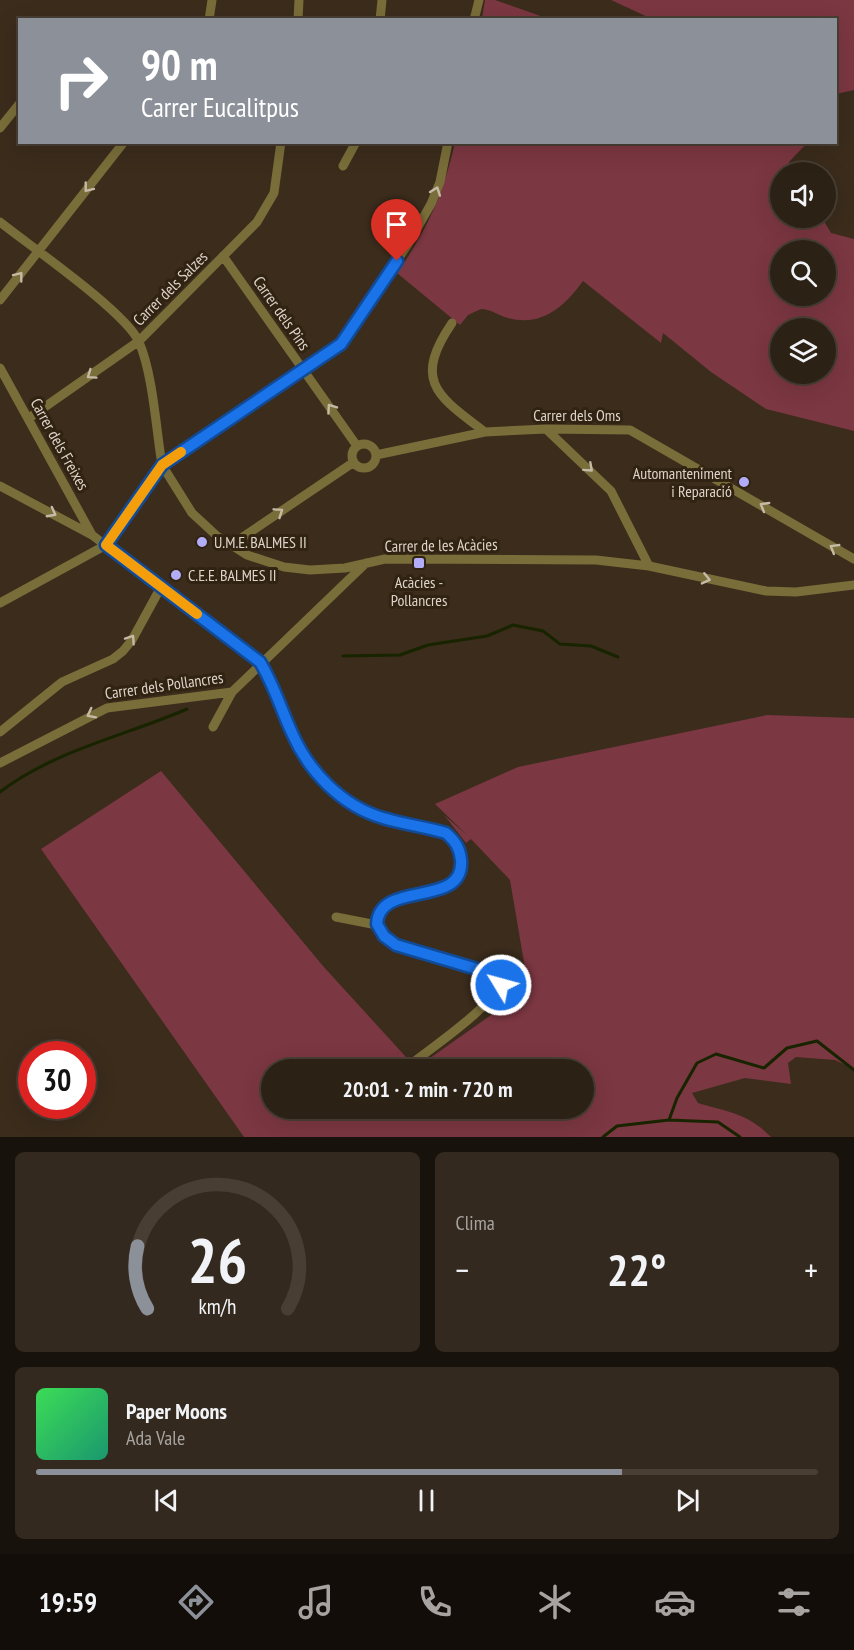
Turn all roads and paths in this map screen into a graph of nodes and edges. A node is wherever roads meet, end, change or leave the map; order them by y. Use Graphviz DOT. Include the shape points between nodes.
graph roads {
  1 [pos="212,0"];
  2 [pos="299,0"];
  3 [pos="382,0"];
  4 [pos="480,0"];
  5 [pos="209,18"];
  6 [pos="298,18"];
  7 [pos="380,18"];
  8 [pos="475,18"];
  9 [pos="18,106"];
  10 [pos="0,128"];
  11 [pos="122,144"];
  12 [pos="281,144"];
  13 [pos="355,144"];
  14 [pos="448,144"];
  15 [pos="343,166"];
  16 [pos="0,222"];
  17 [pos="38,252"];
  18 [pos="223,256"];
  19 [pos="0,300"];
  20 [pos="452,323"];
  21 [pos="139,341"];
  22 [pos="0,368"];
  23 [pos="304,370"];
  24 [pos="29,418"];
  25 [pos="546,429"];
  26 [pos="485,432"];
  27 [pos="357,446"];
  28 [pos="376,455"];
  29 [pos="354,462"];
  30 [pos="162,465"];
  31 [pos="0,486"];
  32 [pos="92,535"];
  33 [pos="106,545"];
  34 [pos="231,545"];
  35 [pos="854,560"];
  36 [pos="367,562"];
  37 [pos="649,566"];
  38 [pos="854,585"];
  39 [pos="161,587"];
  40 [pos="0,603"];
  41 [pos="260,662"];
  42 [pos="232,692"];
  43 [pos="213,728"];
  44 [pos="0,732"];
  45 [pos="0,763"];
  46 [pos="336,917"];
  47 [pos="377,924"];
  48 [pos="504,977"];
  49 [pos="525,980"];
  50 [pos="416,1059"];
  1 -- 5 [label="street"];
  2 -- 6 [label="street"];
  3 -- 7 [label="street"];
  4 -- 8 [label="street"];
  9 -- 10 [label="street"];
  11 -- 17 [label="street, one-way"];
  12 -- 18 [label="street, Carrer dels Salzes" via="271,201"];
  13 -- 15 [label="street"];
  23 -- 14 [label="street, one-way" via="341,344 408,244 440,182"];
  16 -- 17 [label="street, Carrer de les Acàcies"];
  19 -- 17 [label="street, one-way"];
  17 -- 21 [label="street, Carrer de les Acàcies" via="118,316"];
  18 -- 21 [label="street, Carrer dels Salzes"];
  18 -- 23 [label="street, Carrer dels Pins"];
  20 -- 26 [label="street" via="434,356 436,388 447,403"];
  21 -- 24 [label="street, Carrer dels Salzes, one-way"];
  21 -- 30 [label="street, Carrer de les Acàcies"];
  22 -- 24 [label="street, Carrer dels Freixes"];
  27 -- 23 [label="street, Carrer dels Pins, one-way"];
  23 -- 30 [label="street"];
  24 -- 32 [label="street, Carrer dels Freixes"];
  25 -- 26 [label="street, Carrer dels Oms"];
  35 -- 25 [label="street, Carrer dels Oms, one-way" via="636,432"];
  25 -- 37 [label="street, one-way" via="611,491"];
  26 -- 28 [label="street, Carrer dels Oms"];
  27 -- 28 [label="street" via="369,446"];
  27 -- 29 [label="street" via="352,455"];
  28 -- 29 [label="street" via="367,468"];
  34 -- 29 [label="street, one-way"];
  30 -- 33 [label="street"];
  30 -- 34 [label="street, Carrer de les Acàcies" via="192,513"];
  31 -- 32 [label="street, one-way"];
  32 -- 33 [label="street"];
  33 -- 39 [label="street"];
  33 -- 40 [label="street"];
  34 -- 36 [label="street, Carrer de les Acàcies" via="259,560 297,569 345,568"];
  36 -- 37 [label="street, Carrer de les Acàcies" via="560,559"];
  36 -- 41 [label="street, Carrer dels Pollancres"];
  37 -- 38 [label="street, Carrer de les Acàcies, one-way" via="766,591 796,592"];
  39 -- 41 [label="street"];
  44 -- 39 [label="street, one-way" via="62,682 123,651"];
  41 -- 42 [label="street, Carrer dels Pollancres"];
  41 -- 47 [label="street" via="275,687 300,750 333,790 382,818 446,833 459,847 462,867 457,878 446,887 393,901 384,907"];
  42 -- 43 [label="street"];
  42 -- 45 [label="street, Carrer dels Pollancres, one-way" via="107,708"];
  46 -- 47 [label="street"];
  47 -- 48 [label="street" via="396,945"];
  48 -- 49 [label="street"];
  48 -- 50 [label="street" via="469,1019"];
}
